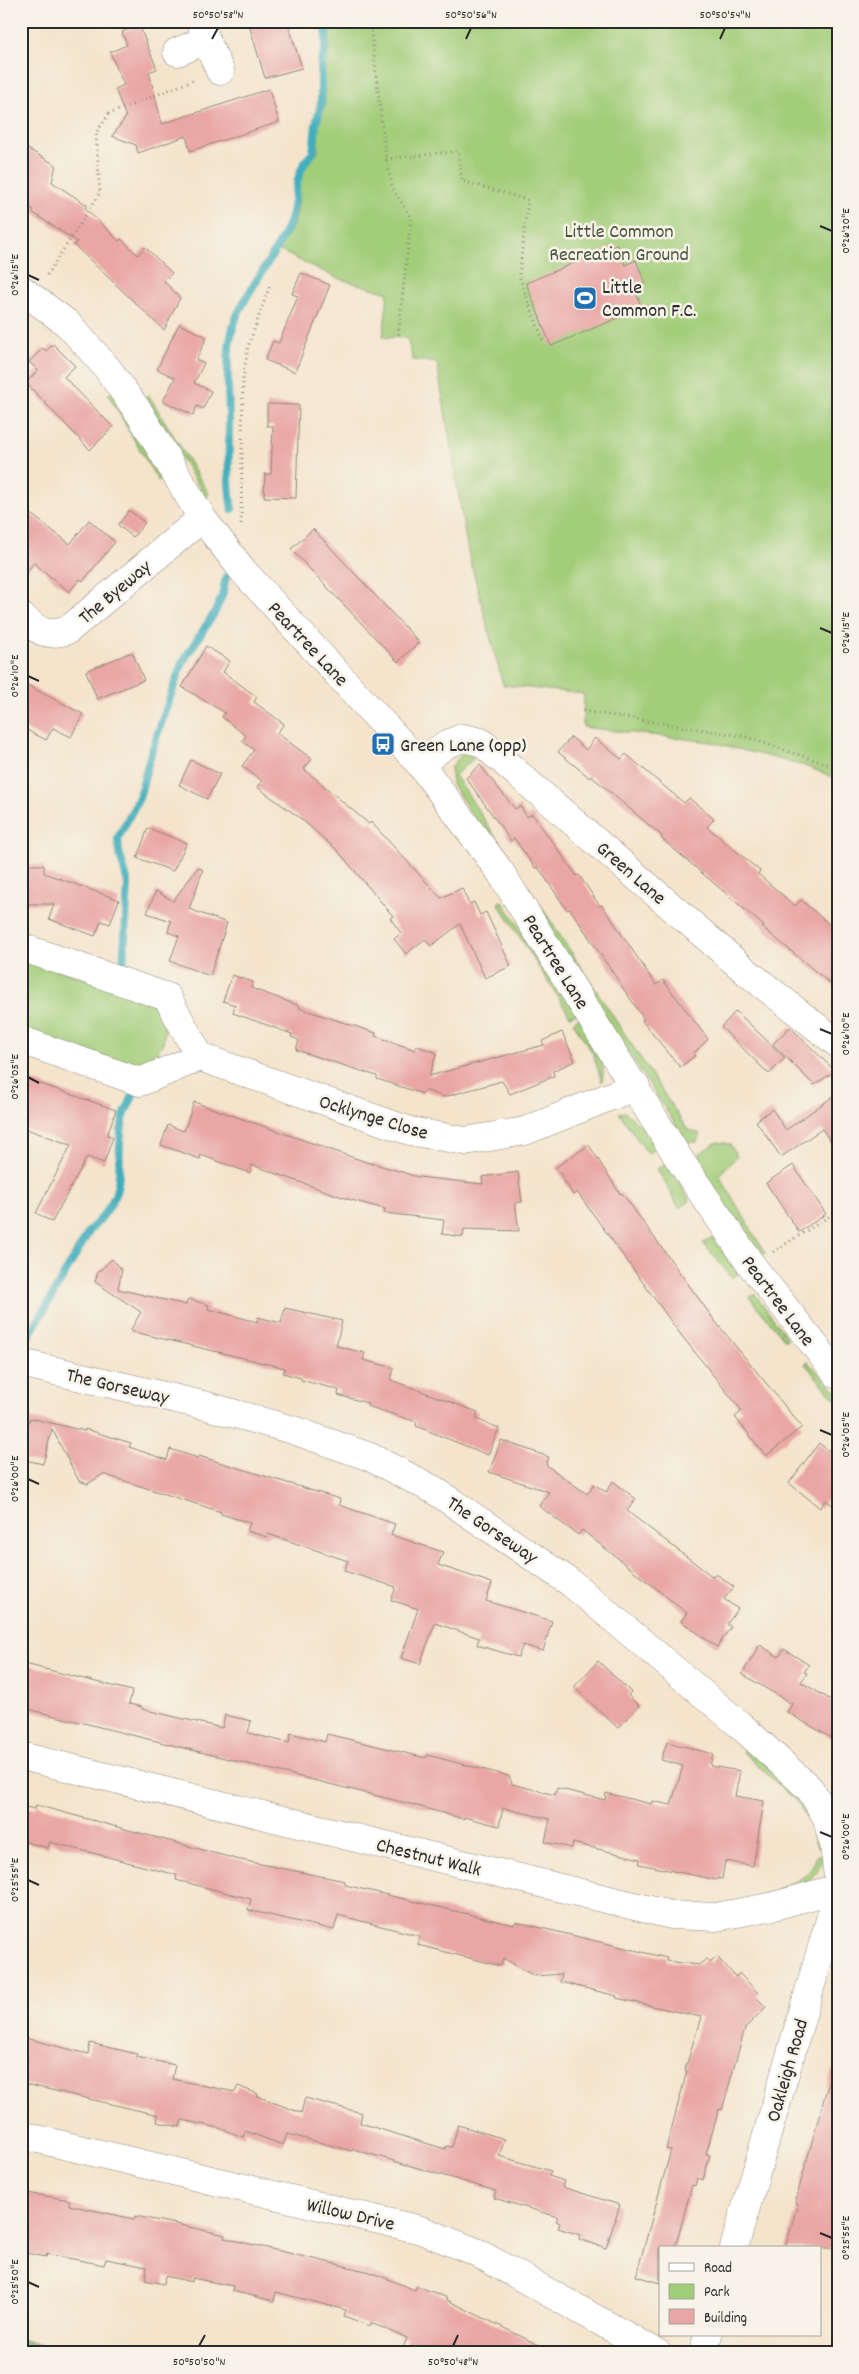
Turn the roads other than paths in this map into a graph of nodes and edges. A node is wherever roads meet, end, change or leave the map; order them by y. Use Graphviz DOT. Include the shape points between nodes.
graph roads {
  1 [pos="204,30"];
  2 [pos="177,52"];
  3 [pos="220,71"];
  4 [pos="27,294"];
  5 [pos="202,518"];
  6 [pos="21,616"];
  7 [pos="420,764"];
  8 [pos="21,947"];
  9 [pos="21,1040"];
  10 [pos="838,1044"];
  11 [pos="200,1057"];
  12 [pos="636,1086"];
  13 [pos="21,1363"];
  14 [pos="838,1375"];
  15 [pos="21,1756"];
  16 [pos="838,1877"];
  17 [pos="838,1890"];
  18 [pos="21,2135"];
  19 [pos="735,2246"];
  20 [pos="708,2336"];
  21 [pos="656,2353"];
  22 [pos="703,2353"];
  1 -- 2 [label="street"];
  1 -- 3 [label="street"];
  4 -- 5 [label="street, Peartree Lane" via="68,324 108,368 140,414"];
  5 -- 6 [label="street, The Byeway" via="68,630 54,635 40,632"];
  5 -- 7 [label="street, Peartree Lane" via="244,572"];
  7 -- 10 [label="street, Green Lane" via="445,745 462,738 481,742 748,973"];
  7 -- 12 [label="street, Peartree Lane" via="499,870"];
  8 -- 11 [label="street" via="167,997"];
  9 -- 11 [label="street" via="140,1082"];
  11 -- 12 [label="street, Ocklynge Close" via="410,1131 465,1141 525,1131"];
  12 -- 14 [label="street, Peartree Lane" via="680,1159 752,1266"];
  13 -- 16 [label="street, The Gorseway" via="207,1406 293,1430 370,1457 434,1490 571,1583 740,1725 810,1790 826,1816"];
  15 -- 17 [label="street, Chestnut Walk" via="671,1915 716,1917"];
  17 -- 19 [label="street, Oakleigh Road"];
  18 -- 21 [label="street, Willow Drive" via="421,2230 476,2252"];
  20 -- 22 [label="street"];
}
